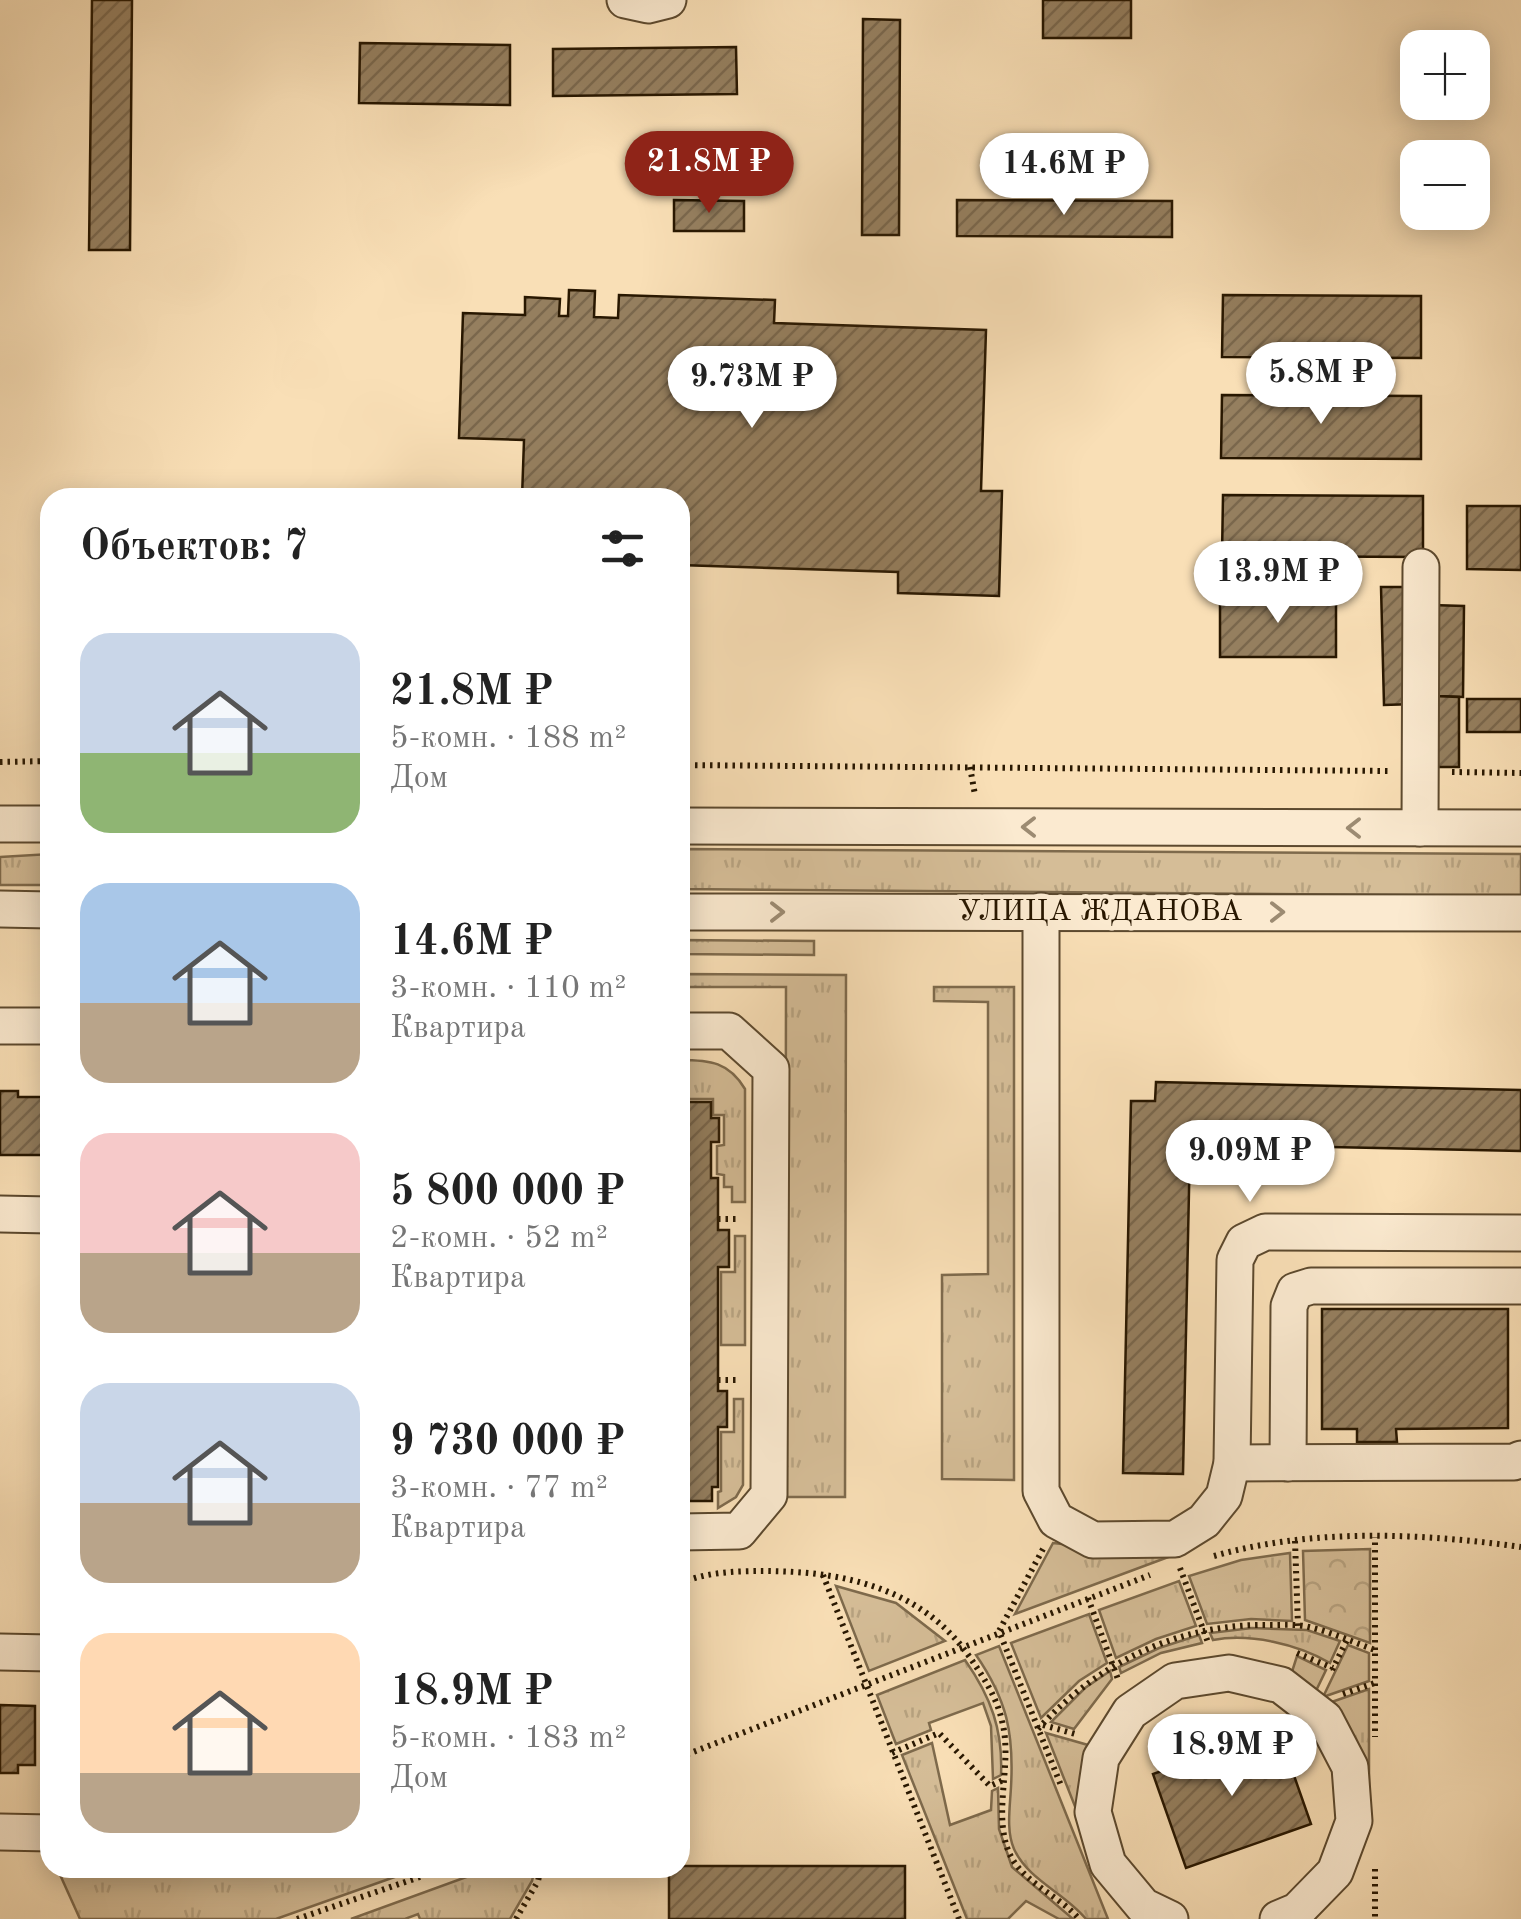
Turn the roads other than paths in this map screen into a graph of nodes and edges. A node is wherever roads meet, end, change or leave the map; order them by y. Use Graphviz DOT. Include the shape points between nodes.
graph roads {
  1 [pos="625,0"];
  2 [pos="668,0"];
  3 [pos="1421,568"];
  4 [pos="0,824"];
  5 [pos="40,824"];
  6 [pos="690,826"];
  7 [pos="1420,828"];
  8 [pos="1521,828"];
  9 [pos="0,909"];
  10 [pos="40,910"];
  11 [pos="1041,911"];
  12 [pos="690,912"];
  13 [pos="1521,913"];
  14 [pos="0,1026"];
  15 [pos="40,1026"];
  16 [pos="690,1030"];
  17 [pos="0,1214"];
  18 [pos="40,1216"];
  19 [pos="1521,1233"];
  20 [pos="1521,1286"];
  21 [pos="1521,1459"];
  22 [pos="1232,1463"];
  23 [pos="1288,1463"];
  24 [pos="690,1532"];
  25 [pos="0,1652"];
  26 [pos="40,1652"];
  27 [pos="0,1832"];
  28 [pos="40,1832"];
  29 [pos="1170,1919"];
  30 [pos="1278,1919"];
  1 -- 2 [label="street"];
  3 -- 7 [label="street"];
  4 -- 5 [label="street"];
  7 -- 6 [label="street, one-way"];
  7 -- 8 [label="street"];
  9 -- 10 [label="street"];
  12 -- 11 [label="street, УЛИЦА ЖДАНОВА, one-way"];
  11 -- 13 [label="street, УЛИЦА ЖДАНОВА, one-way"];
  11 -- 22 [label="street" via="1041,1491 1056,1520 1094,1540 1175,1538 1204,1521 1224,1496"];
  14 -- 15 [label="street"];
  16 -- 24 [label="street" via="728,1031 771,1069 770,1495 739,1531"];
  17 -- 18 [label="street"];
  19 -- 22 [label="street" via="1265,1232 1244,1242 1235,1260"];
  20 -- 23 [label="street" via="1311,1286 1296,1292 1289,1306"];
  21 -- 23 [label="street"];
  22 -- 23 [label="street"];
  25 -- 26 [label="street"];
  27 -- 28 [label="street"];
  29 -- 30 [label="street" via="1143,1906 1108,1864 1094,1812 1101,1758 1130,1712 1175,1682 1229,1672 1282,1685 1324,1719 1350,1767 1354,1822 1335,1872 1297,1912"];
}
